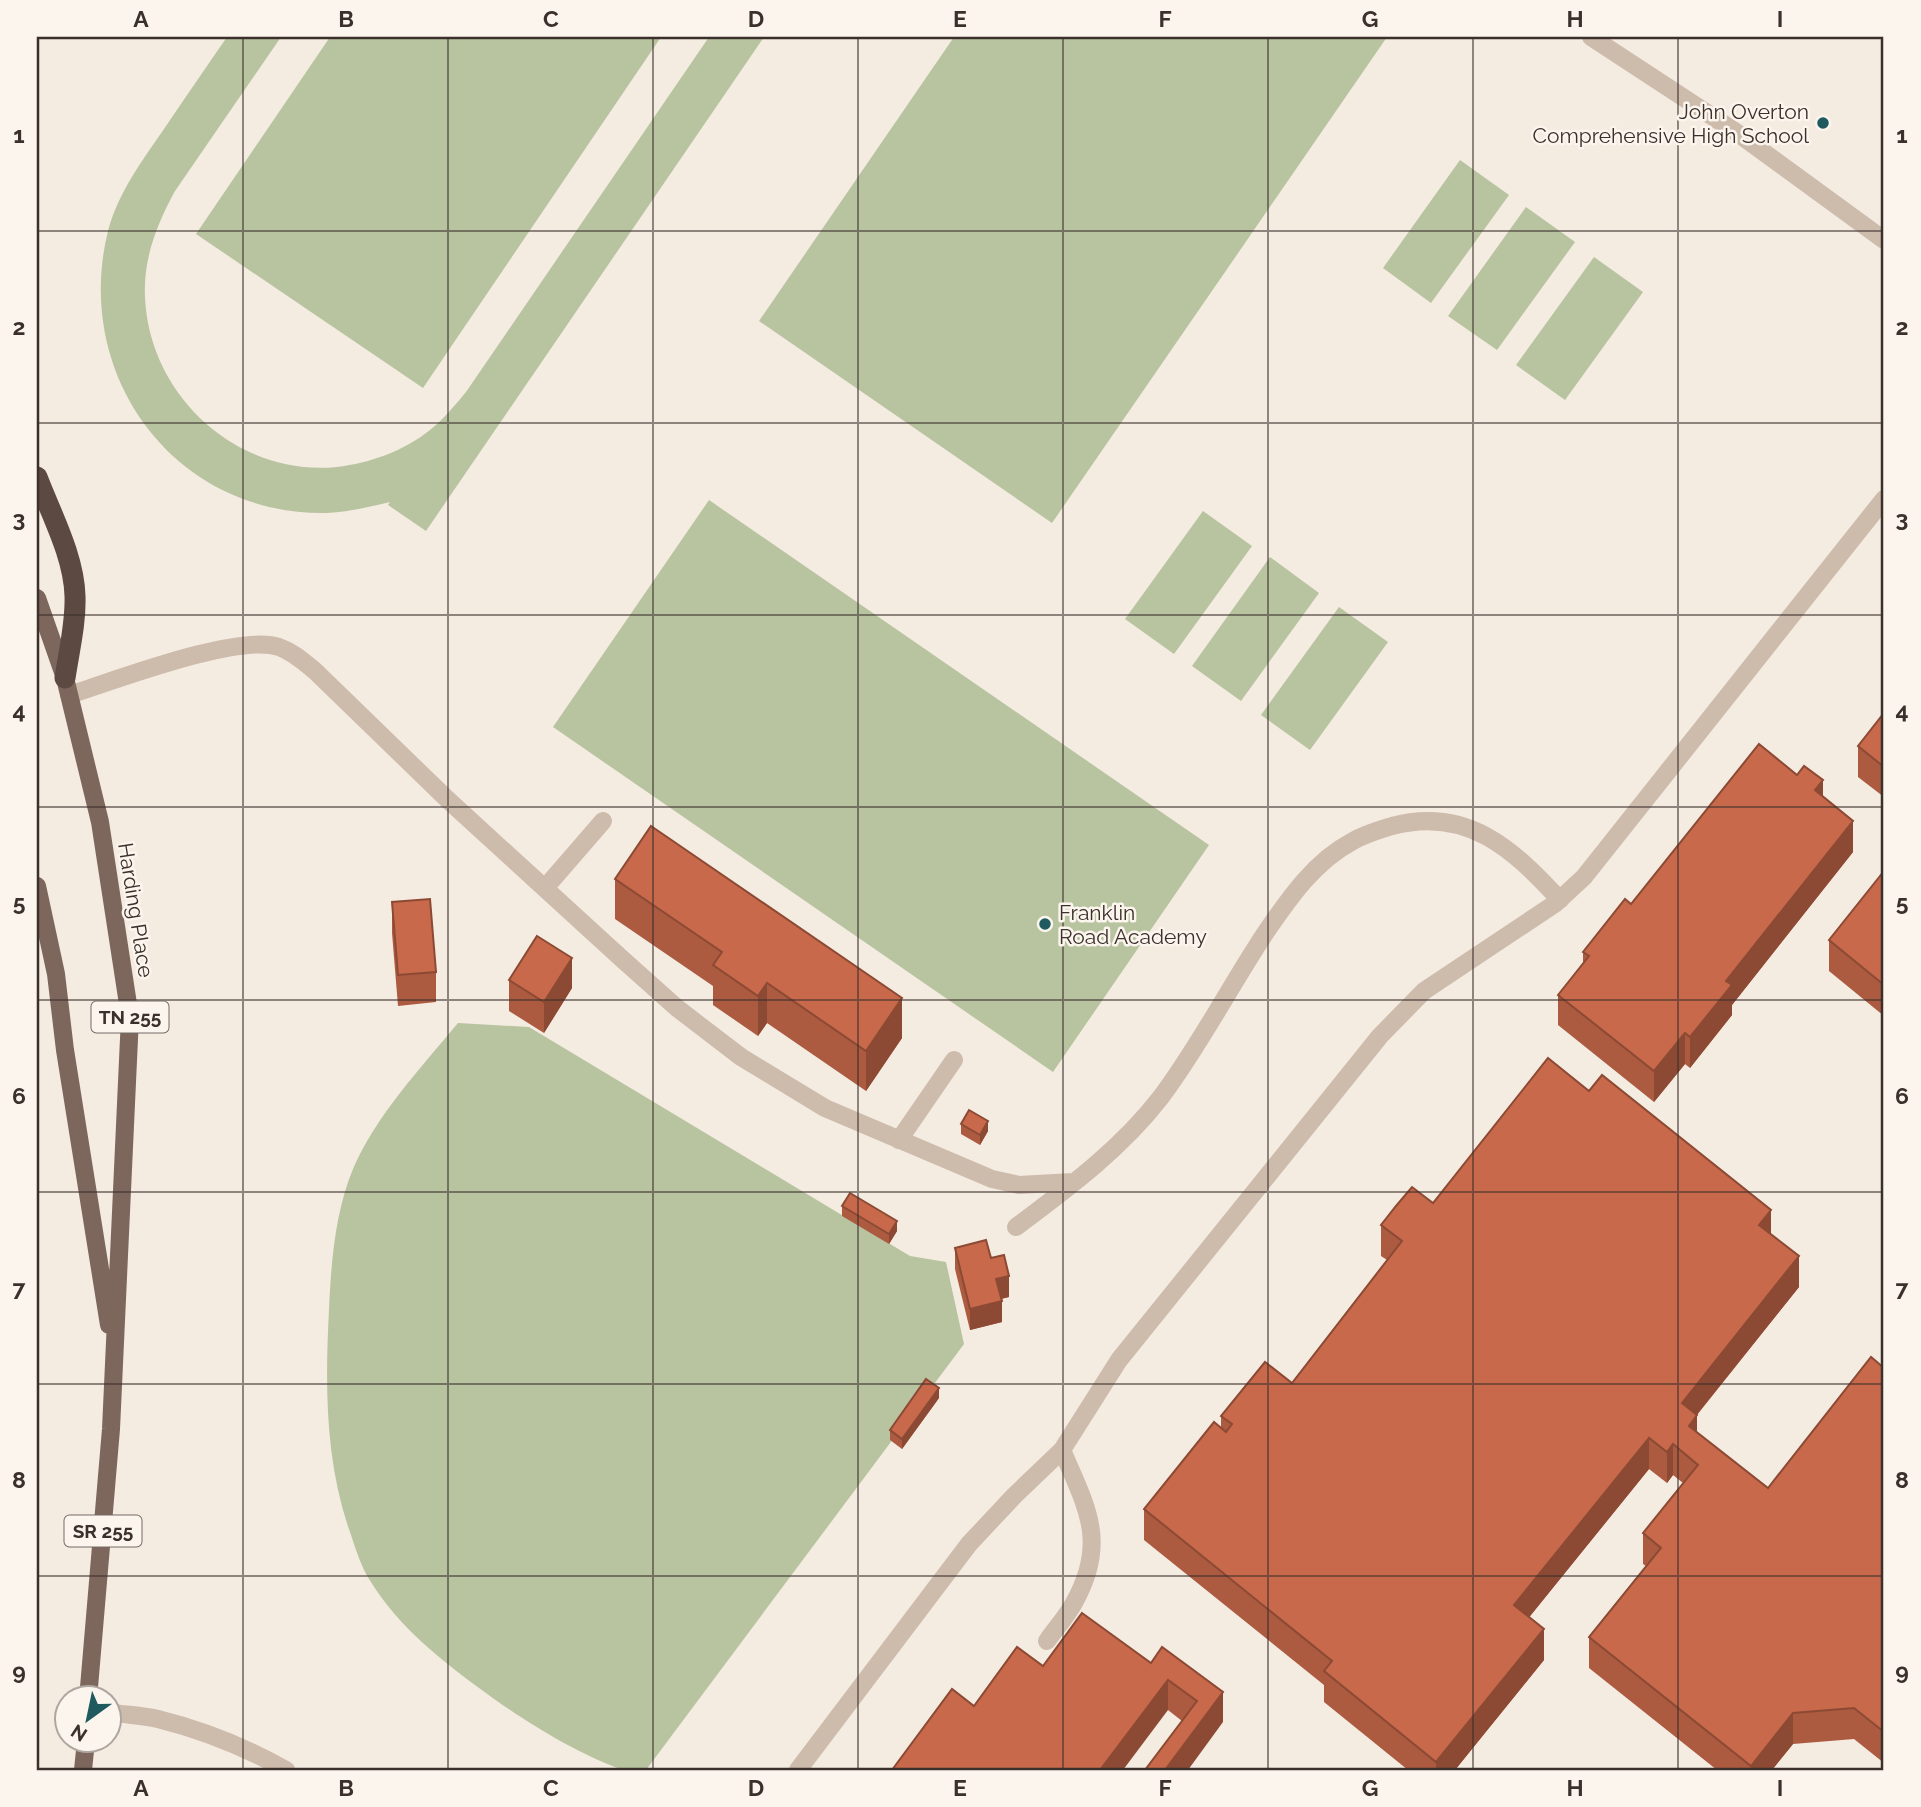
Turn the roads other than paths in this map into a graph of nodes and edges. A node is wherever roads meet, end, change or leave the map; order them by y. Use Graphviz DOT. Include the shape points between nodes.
graph roads {
  1 [pos="1591,37"];
  2 [pos="1884,240"];
  3 [pos="37,477"];
  4 [pos="1884,499"];
  5 [pos="37,598"];
  6 [pos="67,686"];
  7 [pos="603,821"];
  8 [pos="37,886"];
  9 [pos="545,888"];
  10 [pos="1560,900"];
  11 [pos="954,1060"];
  12 [pos="899,1140"];
  13 [pos="1073,1182"];
  14 [pos="1016,1227"];
  15 [pos="114,1363"];
  16 [pos="1062,1450"];
  17 [pos="1047,1641"];
  18 [pos="90,1685"];
  19 [pos="122,1714"];
  20 [pos="286,1770"];
  21 [pos="799,1770"];
  1 -- 2 [label="lane" via="1736,132"];
  3 -- 6 [label="highway" via="69,563 75,595"];
  4 -- 10 [label="lane" via="1612,845"];
  5 -- 6 [label="main road, Harding Place / TN 255"];
  6 -- 9 [label="lane" via="240,645 278,646 315,671"];
  6 -- 15 [label="main road, Harding Place / TN 255" via="100,822 130,1017"];
  7 -- 9 [label="lane"];
  8 -- 15 [label="main road, Harding Place / TN 255" via="56,974"];
  9 -- 12 [label="lane" via="677,1008 741,1057 825,1108"];
  10 -- 13 [label="lane" via="1514,854 1458,823 1400,824 1352,841 1322,863 1287,900 1148,1113"];
  10 -- 16 [label="lane" via="1424,991 1380,1036 1119,1360"];
  11 -- 12 [label="lane"];
  12 -- 13 [label="lane" via="1003,1183"];
  13 -- 14 [label="lane"];
  15 -- 18 [label="main road, Harding Place / SR 255"];
  16 -- 17 [label="lane" via="1084,1504 1093,1545 1075,1603"];
  16 -- 21 [label="lane" via="969,1544"];
  19 -- 20 [label="lane" via="156,1718 215,1737"];
}
